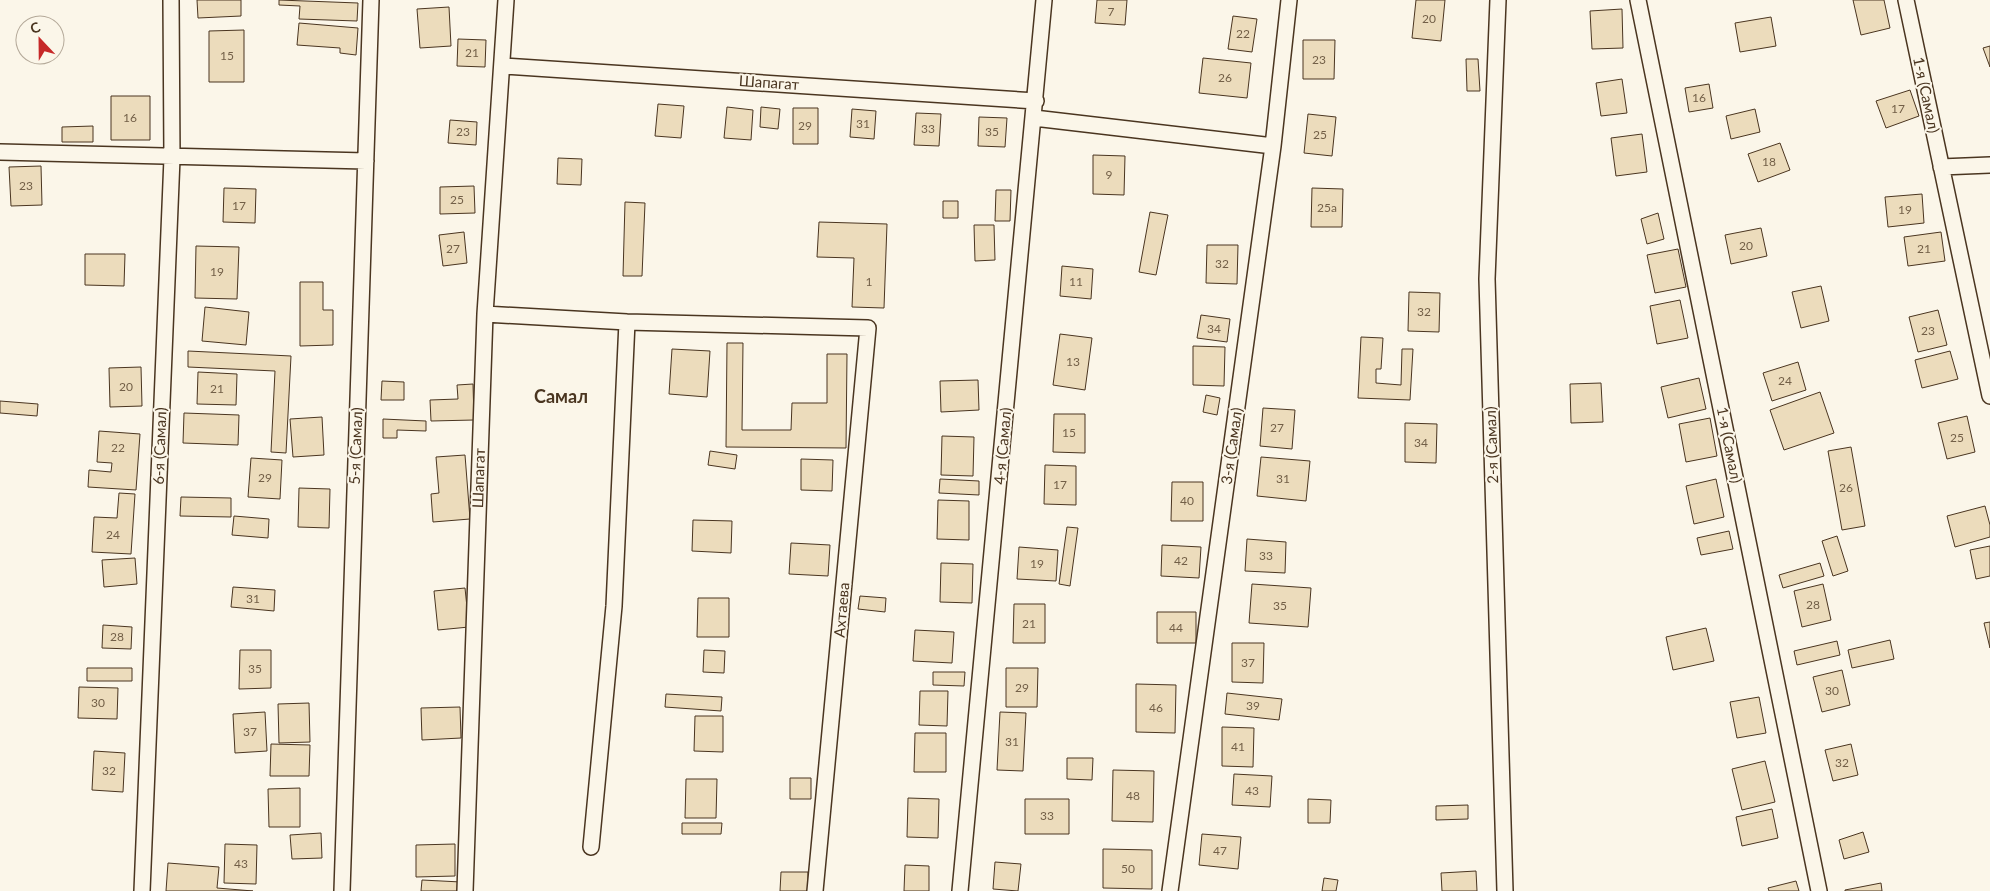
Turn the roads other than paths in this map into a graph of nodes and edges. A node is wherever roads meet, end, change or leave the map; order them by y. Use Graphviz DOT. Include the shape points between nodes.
graph roads {
  1 [pos="171,0"];
  2 [pos="371,0"];
  3 [pos="506,0"];
  4 [pos="1044,0"];
  5 [pos="1289,0"];
  6 [pos="1498,0"];
  7 [pos="1638,0"];
  8 [pos="1906,0"];
  9 [pos="503,66"];
  10 [pos="1036,101"];
  11 [pos="1034,118"];
  12 [pos="1273,146"];
  13 [pos="0,152"];
  14 [pos="172,158"];
  15 [pos="366,161"];
  16 [pos="1990,165"];
  17 [pos="1941,167"];
  18 [pos="485,314"];
  19 [pos="627,322"];
  20 [pos="1990,396"];
  21 [pos="591,847"];
  22 [pos="142,891"];
  23 [pos="342,891"];
  24 [pos="465,891"];
  25 [pos="815,891"];
  26 [pos="960,891"];
  27 [pos="1170,891"];
  28 [pos="1505,891"];
  29 [pos="1819,891"];
  1 -- 14 [label="street, 6-я (Самал)"];
  2 -- 15 [label="street, 5-я (Самал)"];
  3 -- 9 [label="street, Шапагат"];
  4 -- 10 [label="street, 4-я (Самал)"];
  5 -- 12 [label="street, 3-я (Самал)"];
  6 -- 28 [label="street, 2-я (Самал)" via="1487,279"];
  7 -- 29 [label="street, 1-я (Самал)"];
  8 -- 17 [label="street, 1-я (Самал)"];
  9 -- 10 [label="street, Шапагат"];
  9 -- 18 [label="street, Шапагат"];
  10 -- 11 [label="street, 4-я (Самал)"];
  11 -- 12 [label="street"];
  11 -- 26 [label="street, 4-я (Самал)"];
  12 -- 27 [label="street, 3-я (Самал)"];
  13 -- 14 [label="street"];
  14 -- 15 [label="street"];
  14 -- 22 [label="street, 6-я (Самал)"];
  15 -- 23 [label="street, 5-я (Самал)"];
  16 -- 17 [label="street"];
  17 -- 20 [label="street, 1-я (Самал)"];
  18 -- 19 [label="street"];
  18 -- 24 [label="street, Шапагат"];
  19 -- 21 [label="street" via="614,606"];
  19 -- 25 [label="street, Ахтаева" via="868,328"];
}
